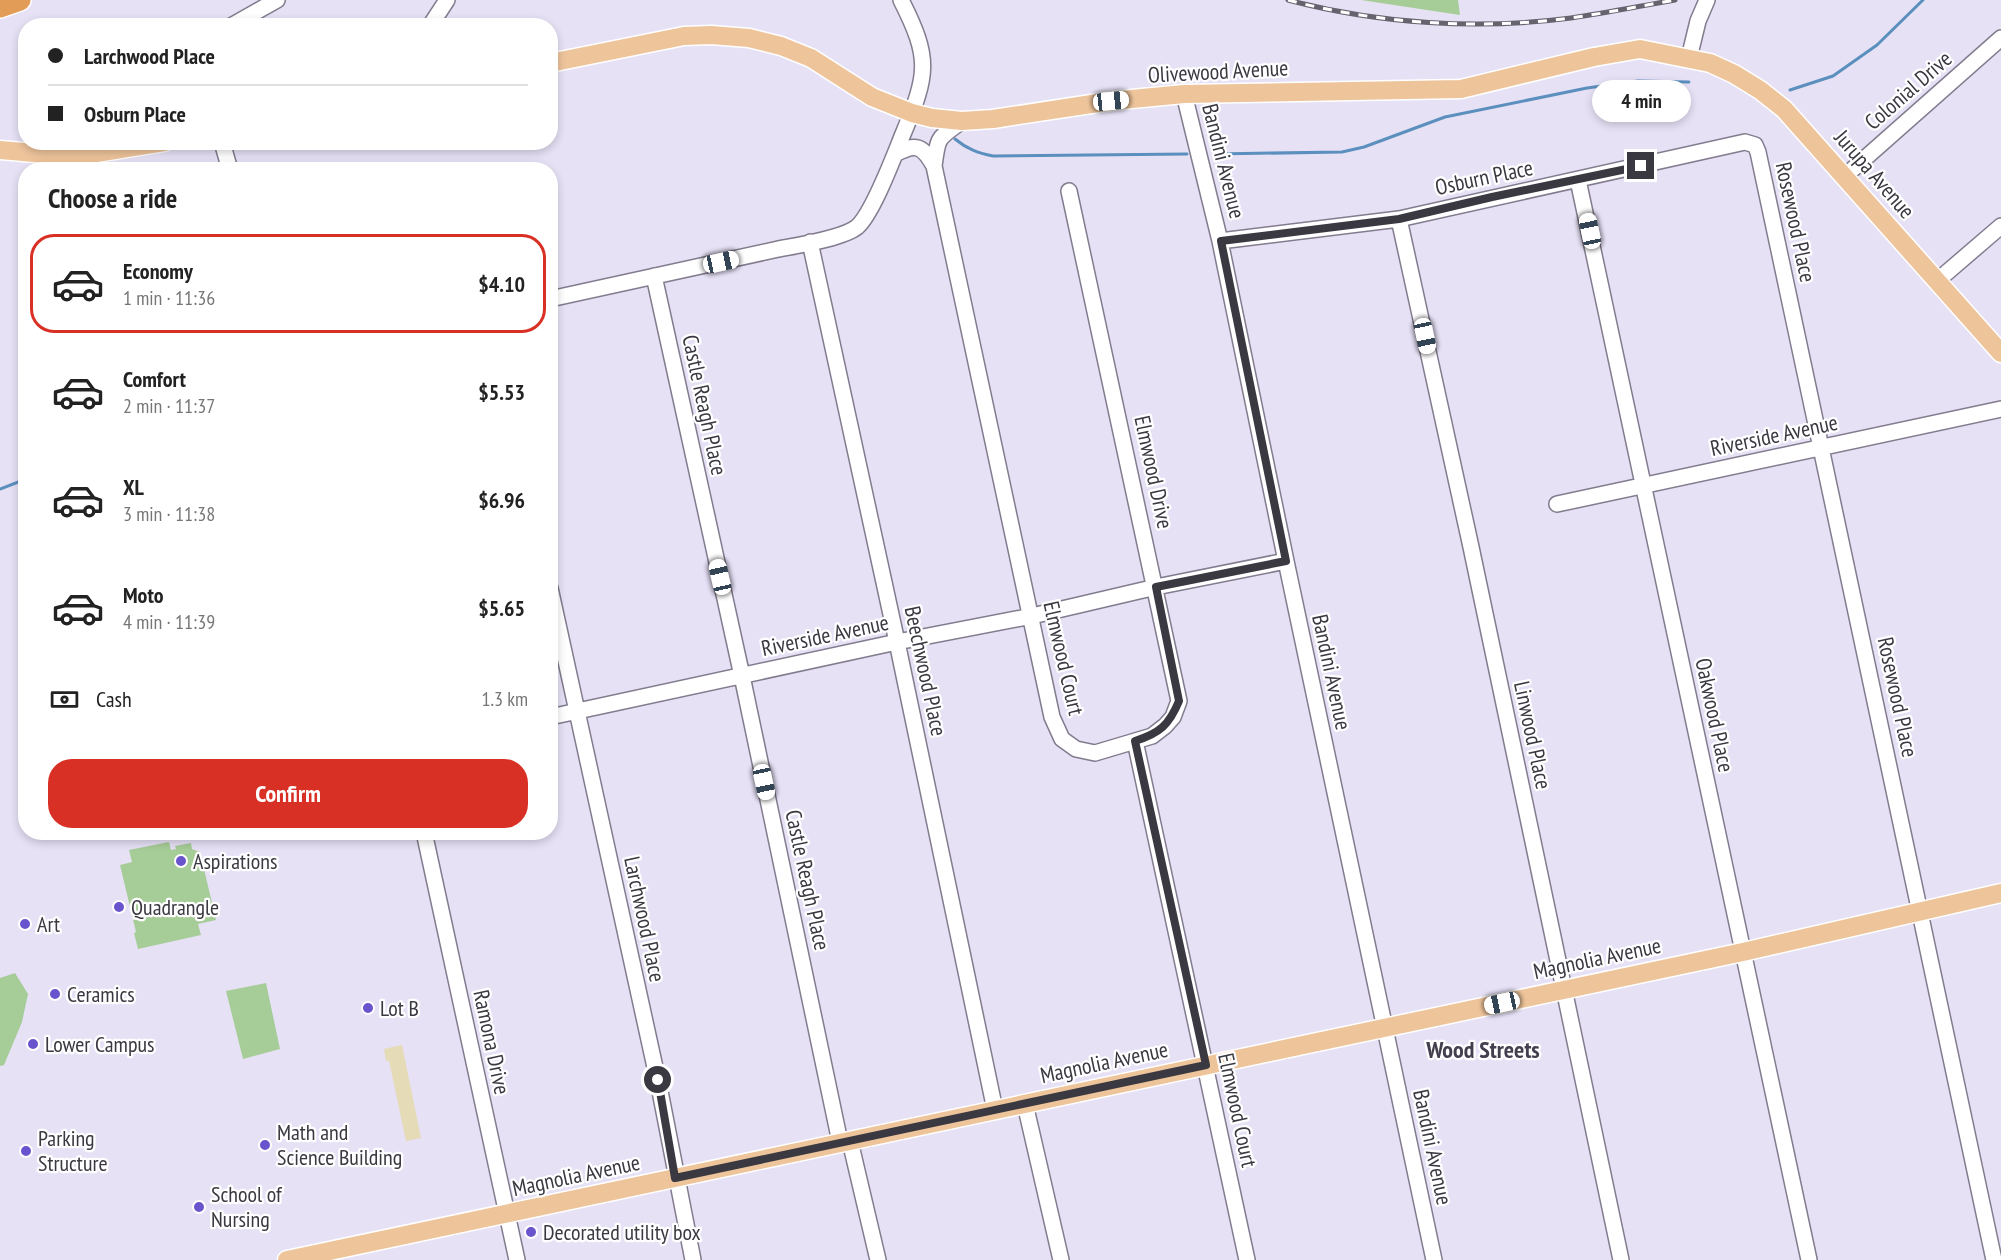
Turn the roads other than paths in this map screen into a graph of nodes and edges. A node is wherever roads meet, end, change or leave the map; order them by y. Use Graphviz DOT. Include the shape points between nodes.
graph roads {
  1 [pos="20,0"];
  2 [pos="277,0"];
  3 [pos="447,0"];
  4 [pos="901,0"];
  5 [pos="1705,6"];
  6 [pos="0,7"];
  7 [pos="245,18"];
  8 [pos="435,18"];
  9 [pos="2001,38"];
  10 [pos="1689,58"];
  11 [pos="558,61"];
  12 [pos="1184,94"];
  13 [pos="912,113"];
  14 [pos="962,121"];
  15 [pos="1755,145"];
  16 [pos="0,150"];
  17 [pos="115,150"];
  18 [pos="895,154"];
  19 [pos="934,166"];
  20 [pos="1845,176"];
  21 [pos="1578,180"];
  22 [pos="1070,191"];
  23 [pos="1399,219"];
  24 [pos="2001,226"];
  25 [pos="1221,241"];
  26 [pos="810,242"];
  27 [pos="654,276"];
  28 [pos="1937,281"];
  29 [pos="558,297"];
  30 [pos="2001,353"];
  31 [pos="2001,409"];
  32 [pos="1822,447"];
  33 [pos="1644,486"];
  34 [pos="1557,504"];
  35 [pos="1286,561"];
  36 [pos="1156,587"];
  37 [pos="1032,616"];
  38 [pos="558,625"];
  39 [pos="897,642"];
  40 [pos="742,676"];
  41 [pos="577,712"];
  42 [pos="558,716"];
  43 [pos="1135,741"];
  44 [pos="426,840"];
  45 [pos="2001,893"];
  46 [pos="1919,910"];
  47 [pos="1743,952"];
  48 [pos="1564,990"];
  49 [pos="1385,1028"];
  50 [pos="1206,1065"];
  51 [pos="1025,1104"];
  52 [pos="995,1110"];
  53 [pos="845,1142"];
  54 [pos="675,1178"];
  55 [pos="506,1214"];
  56 [pos="287,1260"];
  57 [pos="517,1260"];
  58 [pos="693,1260"];
  59 [pos="878,1260"];
  60 [pos="1061,1260"];
  61 [pos="1247,1260"];
  62 [pos="1434,1260"];
  63 [pos="1621,1260"];
  64 [pos="1809,1260"];
  65 [pos="1994,1260"];
  1 -- 6 [label="highway"];
  2 -- 7 [label="street"];
  3 -- 8 [label="street"];
  4 -- 13 [label="street" via="923,52 921,89"];
  5 -- 10 [label="street"];
  9 -- 20 [label="street, Colonial Drive"];
  10 -- 12 [label="main road, Olivewood Avenue" via="1640,49 1461,89"];
  10 -- 20 [label="main road, Jurupa Avenue" via="1734,74 1767,95"];
  11 -- 13 [label="main road, Olivewood Avenue" via="684,36 749,38 811,58 872,97"];
  12 -- 14 [label="main road, Olivewood Avenue"];
  12 -- 25 [label="street, Bandini Avenue"];
  13 -- 14 [label="main road, Olivewood Avenue"];
  13 -- 18 [label="street"];
  14 -- 19 [label="street" via="936,145"];
  15 -- 21 [label="street, Osburn Place" via="1745,142"];
  15 -- 32 [label="street, Rosewood Place"];
  16 -- 17 [label="main road" via="57,155"];
  18 -- 19 [label="street" via="916,147 923,150"];
  18 -- 26 [label="street" via="861,223 843,234"];
  19 -- 37 [label="street, Elmwood Court"];
  20 -- 28 [label="main road, Jurupa Avenue"];
  21 -- 23 [label="street, Osburn Place"];
  21 -- 33 [label="street, Oakwood Place"];
  22 -- 36 [label="street, Elmwood Drive"];
  23 -- 25 [label="street, Osburn Place"];
  23 -- 48 [label="street, Linwood Place"];
  24 -- 28 [label="street"];
  25 -- 35 [label="street, Bandini Avenue"];
  26 -- 27 [label="street"];
  26 -- 39 [label="street, Beechwood Place"];
  27 -- 29 [label="street"];
  27 -- 40 [label="street, Castle Reagh Place"];
  28 -- 30 [label="main road, Jurupa Avenue"];
  31 -- 32 [label="street, Riverside Avenue"];
  32 -- 33 [label="street, Riverside Avenue"];
  32 -- 46 [label="street, Rosewood Place"];
  33 -- 34 [label="street, Riverside Avenue"];
  33 -- 47 [label="street, Oakwood Place"];
  35 -- 36 [label="street, Riverside Avenue"];
  35 -- 49 [label="street, Bandini Avenue"];
  36 -- 37 [label="street, Riverside Avenue"];
  36 -- 43 [label="street, Elmwood Drive" via="1179,701 1165,726"];
  37 -- 39 [label="street, Riverside Avenue"];
  37 -- 43 [label="street, Elmwood Court" via="1052,717 1062,739 1076,749 1095,753"];
  38 -- 41 [label="street, Larchwood Place"];
  39 -- 40 [label="street, Riverside Avenue"];
  39 -- 52 [label="street, Beechwood Place"];
  40 -- 41 [label="street, Riverside Avenue"];
  40 -- 53 [label="street, Castle Reagh Place"];
  41 -- 42 [label="street, Riverside Avenue"];
  41 -- 54 [label="street, Larchwood Place" via="658,1080"];
  43 -- 50 [label="street, Elmwood Court"];
  44 -- 55 [label="street, Ramona Drive"];
  45 -- 46 [label="main road, Magnolia Avenue"];
  46 -- 47 [label="main road, Magnolia Avenue"];
  46 -- 65 [label="street, Rosewood Place"];
  47 -- 48 [label="main road, Magnolia Avenue"];
  47 -- 64 [label="street, Oakwood Place"];
  48 -- 49 [label="main road, Magnolia Avenue"];
  48 -- 63 [label="street, Linwood Place"];
  49 -- 50 [label="main road, Magnolia Avenue"];
  49 -- 62 [label="street, Bandini Avenue"];
  50 -- 51 [label="main road, Magnolia Avenue"];
  50 -- 61 [label="street, Elmwood Court"];
  51 -- 52 [label="main road, Magnolia Avenue"];
  51 -- 60 [label="street"];
  52 -- 53 [label="main road, Magnolia Avenue"];
  53 -- 54 [label="main road, Magnolia Avenue"];
  53 -- 59 [label="street, Castle Reagh Place"];
  54 -- 55 [label="main road, Magnolia Avenue"];
  54 -- 58 [label="street, Larchwood Place"];
  55 -- 56 [label="main road, Magnolia Avenue"];
  55 -- 57 [label="street, Ramona Drive"];
}
